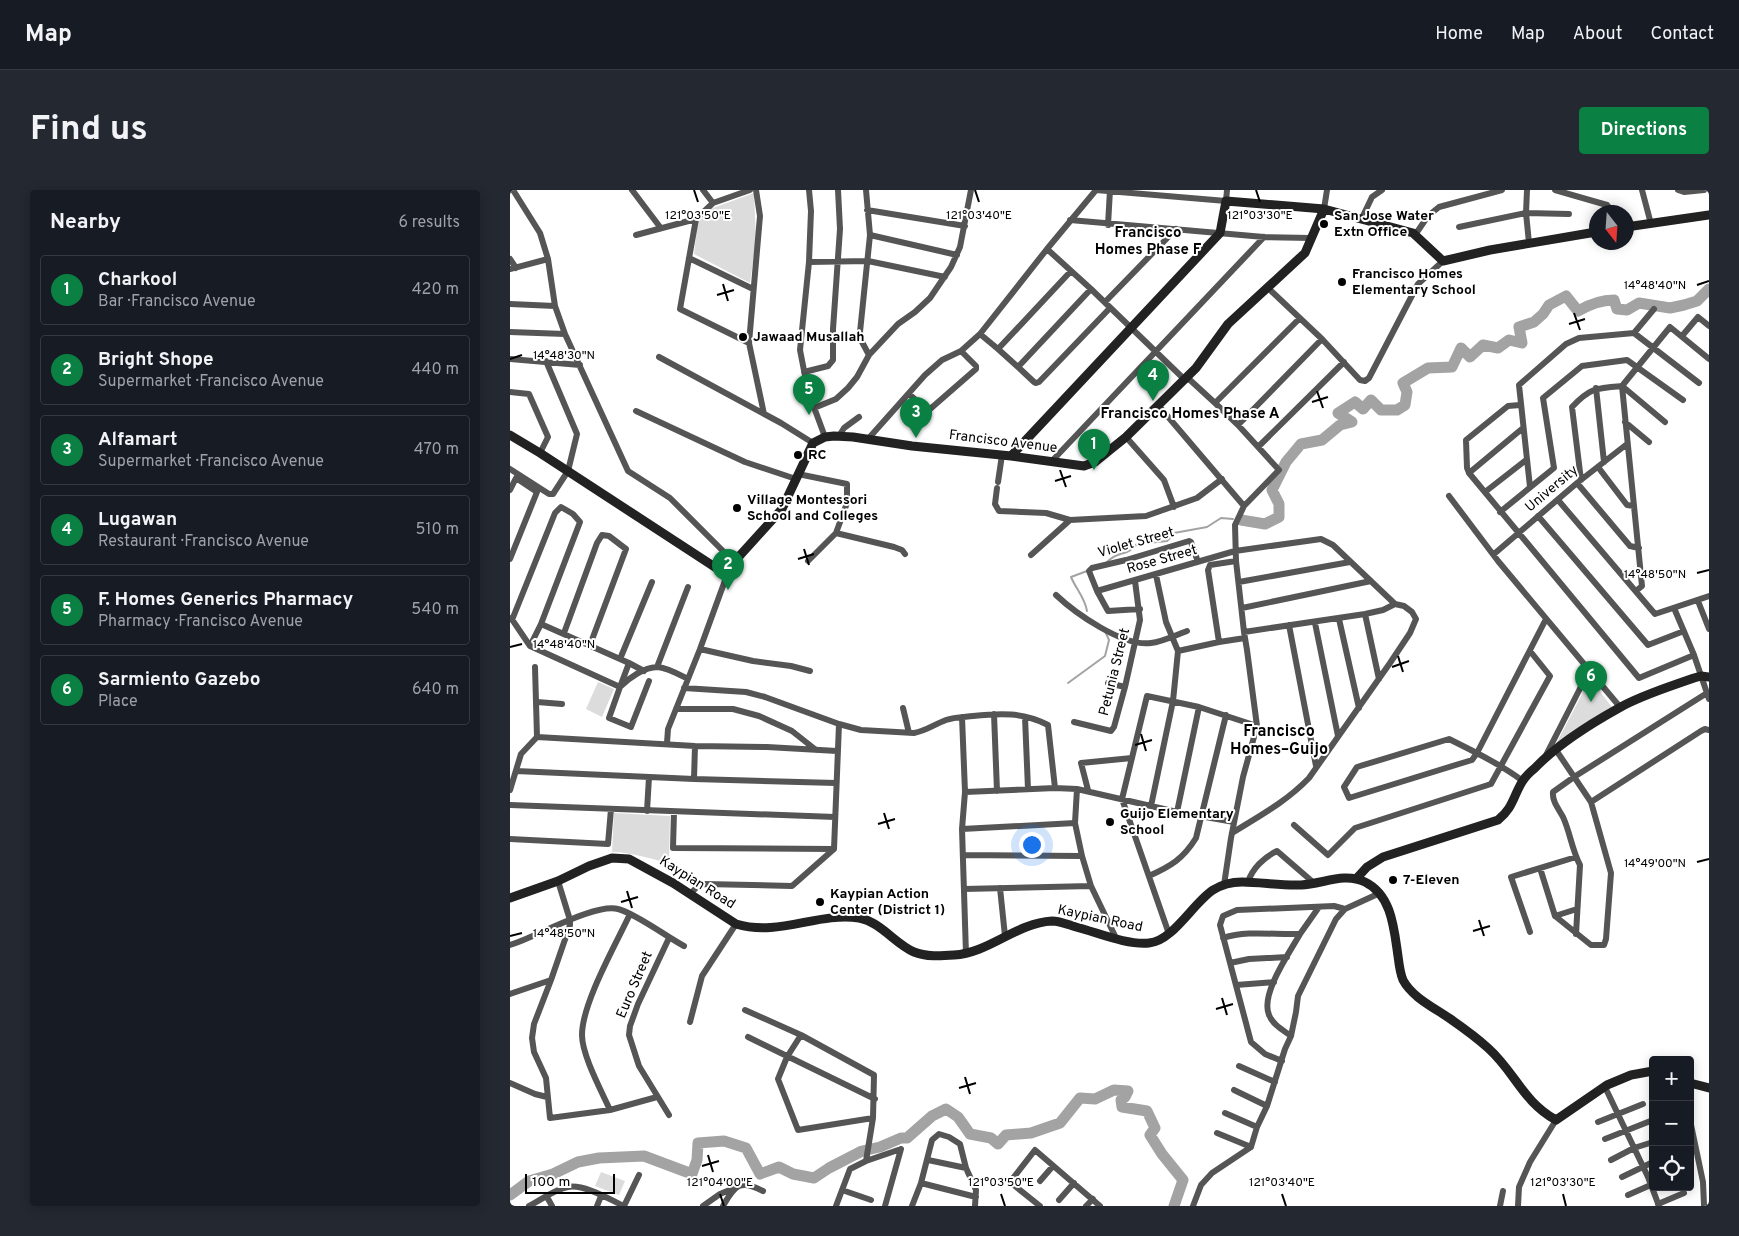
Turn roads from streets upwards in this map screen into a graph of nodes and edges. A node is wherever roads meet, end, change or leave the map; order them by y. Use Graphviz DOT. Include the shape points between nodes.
graph roads {
  1 [pos="513,190"];
  2 [pos="632,190"];
  3 [pos="703,190"];
  4 [pos="750,190"];
  5 [pos="756,190"];
  6 [pos="809,190"];
  7 [pos="838,190"];
  8 [pos="866,190"];
  9 [pos="971,190"];
  10 [pos="1096,190"];
  11 [pos="1227,190"];
  12 [pos="1327,190"];
  13 [pos="1382,190"];
  14 [pos="1502,190"];
  15 [pos="1527,190"];
  16 [pos="1555,190"];
  17 [pos="1642,190"];
  18 [pos="1678,190"];
  19 [pos="1704,190"];
  20 [pos="1109,191"];
  21 [pos="1226,201"];
  22 [pos="713,203"];
  23 [pos="1607,205"];
  24 [pos="867,210"];
  25 [pos="1324,210"];
  26 [pos="1526,213"];
  27 [pos="1569,214"];
  28 [pos="1709,215"];
  29 [pos="696,219"];
  30 [pos="1070,220"];
  31 [pos="1361,220"];
  32 [pos="1651,224"];
  33 [pos="1108,225"];
  34 [pos="965,226"];
  35 [pos="1459,227"];
  36 [pos="1634,227"];
  37 [pos="660,228"];
  38 [pos="1176,229"];
  39 [pos="1220,233"];
  40 [pos="1589,233"];
  41 [pos="636,235"];
  42 [pos="870,235"];
  43 [pos="1415,235"];
  44 [pos="1264,237"];
  45 [pos="1310,238"];
  46 [pos="1529,243"];
  47 [pos="1046,249"];
  48 [pos="957,255"];
  49 [pos="510,258"];
  50 [pos="689,258"];
  51 [pos="548,259"];
  52 [pos="868,261"];
  53 [pos="1443,261"];
  54 [pos="809,262"];
  55 [pos="838,262"];
  56 [pos="513,268"];
  57 [pos="1072,271"];
  58 [pos="945,276"];
  59 [pos="1268,288"];
  60 [pos="753,289"];
  61 [pos="1091,289"];
  62 [pos="1105,302"];
  63 [pos="510,304"];
  64 [pos="555,306"];
  65 [pos="1110,308"];
  66 [pos="1654,309"];
  67 [pos="1300,318"];
  68 [pos="1709,326"];
  69 [pos="1131,328"];
  70 [pos="510,332"];
  71 [pos="1634,333"];
  72 [pos="565,334"];
  73 [pos="980,334"];
  74 [pos="1682,336"];
  75 [pos="1322,339"];
  76 [pos="749,343"];
  77 [pos="1653,347"];
  78 [pos="998,349"];
  79 [pos="960,351"];
  80 [pos="1156,351"];
  81 [pos="869,354"];
  82 [pos="659,357"];
  83 [pos="510,359"];
  84 [pos="1709,359"];
  85 [pos="546,361"];
  86 [pos="1344,362"];
  87 [pos="580,365"];
  88 [pos="1018,367"];
  89 [pos="1637,368"];
  90 [pos="804,372"];
  91 [pos="1184,379"];
  92 [pos="1699,383"];
  93 [pos="1622,386"];
  94 [pos="1596,388"];
  95 [pos="510,392"];
  96 [pos="909,394"];
  97 [pos="1684,400"];
  98 [pos="1215,402"];
  99 [pos="1158,405"];
  100 [pos="1520,405"];
  101 [pos="814,408"];
  102 [pos="636,411"];
  103 [pos="764,414"];
  104 [pos="859,417"];
  105 [pos="1625,422"];
  106 [pos="1665,422"];
  107 [pos="1238,425"];
  108 [pos="1523,428"];
  109 [pos="510,435"];
  110 [pos="839,436"];
  111 [pos="825,437"];
  112 [pos="1126,437"];
  113 [pos="868,439"];
  114 [pos="1649,442"];
  115 [pos="813,443"];
  116 [pos="1627,444"];
  117 [pos="1258,447"];
  118 [pos="540,453"];
  119 [pos="1006,456"];
  120 [pos="1526,460"];
  121 [pos="1050,462"];
  122 [pos="1604,462"];
  123 [pos="1598,467"];
  124 [pos="510,469"];
  125 [pos="568,471"];
  126 [pos="1469,473"];
  127 [pos="513,476"];
  128 [pos="797,476"];
  129 [pos="1222,480"];
  130 [pos="1579,482"];
  131 [pos="1530,487"];
  132 [pos="510,490"];
  133 [pos="1485,492"];
  134 [pos="1449,496"];
  135 [pos="1558,500"];
  136 [pos="1244,506"];
  137 [pos="1634,506"];
  138 [pos="1174,507"];
  139 [pos="1500,512"];
  140 [pos="1538,516"];
  141 [pos="1070,520"];
  142 [pos="836,533"];
  143 [pos="1518,533"];
  144 [pos="1639,548"];
  145 [pos="1235,551"];
  146 [pos="905,554"];
  147 [pos="1494,554"];
  148 [pos="1031,555"];
  149 [pos="510,559"];
  150 [pos="808,561"];
  151 [pos="734,562"];
  152 [pos="1198,562"];
  153 [pos="1236,562"];
  154 [pos="1350,562"];
  155 [pos="727,575"];
  156 [pos="1156,575"];
  157 [pos="1135,581"];
  158 [pos="1371,581"];
  159 [pos="652,582"];
  160 [pos="1238,582"];
  161 [pos="688,587"];
  162 [pos="1097,591"];
  163 [pos="1636,591"];
  164 [pos="1056,595"];
  165 [pos="1709,596"];
  166 [pos="1698,601"];
  167 [pos="1395,604"];
  168 [pos="1242,608"];
  169 [pos="1674,608"];
  170 [pos="1140,609"];
  171 [pos="1365,614"];
  172 [pos="511,619"];
  173 [pos="1339,619"];
  174 [pos="1546,619"];
  175 [pos="1315,623"];
  176 [pos="541,624"];
  177 [pos="1290,625"];
  178 [pos="1709,629"];
  179 [pos="1187,631"];
  180 [pos="1684,631"];
  181 [pos="564,633"];
  182 [pos="1244,635"];
  183 [pos="1171,636"];
  184 [pos="1134,642"];
  185 [pos="1219,642"];
  186 [pos="590,645"];
  187 [pos="530,646"];
  188 [pos="700,649"];
  189 [pos="1178,651"];
  190 [pos="1530,651"];
  191 [pos="1694,655"];
  192 [pos="620,659"];
  193 [pos="629,663"];
  194 [pos="657,667"];
  195 [pos="535,668"];
  196 [pos="1590,670"];
  197 [pos="644,671"];
  198 [pos="810,671"];
  199 [pos="1705,676"];
  200 [pos="688,679"];
  201 [pos="1379,679"];
  202 [pos="649,681"];
  203 [pos="1108,684"];
  204 [pos="1126,686"];
  205 [pos="620,687"];
  206 [pos="684,688"];
  207 [pos="1708,696"];
  208 [pos="1173,701"];
  209 [pos="537,702"];
  210 [pos="562,704"];
  211 [pos="1199,707"];
  212 [pos="1620,707"];
  213 [pos="903,708"];
  214 [pos="1359,708"];
  215 [pos="676,709"];
  216 [pos="994,714"];
  217 [pos="1226,715"];
  218 [pos="962,717"];
  219 [pos="1025,717"];
  220 [pos="1074,722"];
  221 [pos="839,724"];
  222 [pos="1257,726"];
  223 [pos="1709,730"];
  224 [pos="909,733"];
  225 [pos="1338,736"];
  226 [pos="538,737"];
  227 [pos="667,743"];
  228 [pos="695,746"];
  229 [pos="816,750"];
  230 [pos="1556,750"];
  231 [pos="837,751"];
  232 [pos="1477,753"];
  233 [pos="1132,758"];
  234 [pos="1544,759"];
  235 [pos="1316,766"];
  236 [pos="1502,766"];
  237 [pos="516,771"];
  238 [pos="649,777"];
  239 [pos="1574,777"];
  240 [pos="694,779"];
  241 [pos="1523,781"];
  242 [pos="836,784"];
  243 [pos="1055,788"];
  244 [pos="1028,789"];
  245 [pos="1077,789"];
  246 [pos="510,790"];
  247 [pos="1088,790"];
  248 [pos="998,791"];
  249 [pos="965,792"];
  250 [pos="1122,798"];
  251 [pos="1591,802"];
  252 [pos="510,805"];
  253 [pos="1151,806"];
  254 [pos="611,809"];
  255 [pos="647,811"];
  256 [pos="674,812"];
  257 [pos="1177,812"];
  258 [pos="1201,816"];
  259 [pos="835,817"];
  260 [pos="1234,822"];
  261 [pos="1075,823"];
  262 [pos="1294,825"];
  263 [pos="962,829"];
  264 [pos="1232,834"];
  265 [pos="510,839"];
  266 [pos="834,849"];
  267 [pos="963,855"];
  268 [pos="1082,856"];
  269 [pos="1576,857"];
  270 [pos="1540,868"];
  271 [pos="1149,876"];
  272 [pos="1356,879"];
  273 [pos="558,881"];
  274 [pos="1248,882"];
  275 [pos="1314,883"];
  276 [pos="1224,885"];
  277 [pos="1092,886"];
  278 [pos="1000,888"];
  279 [pos="964,889"];
  280 [pos="1380,893"];
  281 [pos="690,894"];
  282 [pos="510,897"];
  283 [pos="1318,907"];
  284 [pos="1345,909"];
  285 [pos="1577,909"];
  286 [pos="630,914"];
  287 [pos="1554,916"];
  288 [pos="570,920"];
  289 [pos="736,924"];
  290 [pos="1530,932"];
  291 [pos="1169,934"];
  292 [pos="1300,934"];
  293 [pos="1576,934"];
  294 [pos="1005,936"];
  295 [pos="669,938"];
  296 [pos="1116,938"];
  297 [pos="1223,938"];
  298 [pos="510,945"];
  299 [pos="684,946"];
  300 [pos="966,954"];
  301 [pos="1287,957"];
  302 [pos="1230,963"];
  303 [pos="552,980"];
  304 [pos="1274,982"];
  305 [pos="1236,985"];
  306 [pos="510,994"];
  307 [pos="745,1010"];
  308 [pos="690,1022"];
  309 [pos="801,1035"];
  310 [pos="1291,1036"];
  311 [pos="748,1037"];
  312 [pos="787,1057"];
  313 [pos="1282,1061"];
  314 [pos="1240,1066"];
  315 [pos="1649,1072"];
  316 [pos="1275,1082"];
  317 [pos="510,1083"];
  318 [pos="1694,1084"];
  319 [pos="1604,1086"];
  320 [pos="1709,1088"];
  321 [pos="1234,1090"];
  322 [pos="548,1097"];
  323 [pos="657,1097"];
  324 [pos="875,1099"];
  325 [pos="1643,1104"];
  326 [pos="1267,1106"];
  327 [pos="610,1110"];
  328 [pos="1225,1113"];
  329 [pos="1617,1113"];
  330 [pos="668,1115"];
  331 [pos="873,1118"];
  332 [pos="1556,1120"];
  333 [pos="1649,1121"];
  334 [pos="1598,1122"];
  335 [pos="1257,1127"];
  336 [pos="1626,1130"];
  337 [pos="1217,1133"];
  338 [pos="1604,1139"];
  339 [pos="1694,1142"];
  340 [pos="1649,1143"];
  341 [pos="1251,1147"];
  342 [pos="1634,1148"];
  343 [pos="866,1159"];
  344 [pos="928,1160"];
  345 [pos="1611,1160"];
  346 [pos="1649,1164"];
  347 [pos="1053,1166"];
  348 [pos="1643,1166"];
  349 [pos="966,1168"];
  350 [pos="639,1175"];
  351 [pos="1622,1177"];
  352 [pos="1649,1178"];
  353 [pos="1040,1181"];
  354 [pos="921,1183"];
  355 [pos="1074,1184"];
  356 [pos="1649,1185"];
  357 [pos="733,1189"];
  358 [pos="842,1190"];
  359 [pos="763,1191"];
  360 [pos="1503,1191"];
  361 [pos="1654,1191"];
  362 [pos="1684,1193"];
  363 [pos="1628,1195"];
  364 [pos="601,1196"];
  365 [pos="547,1197"];
  366 [pos="976,1197"];
  367 [pos="1093,1199"];
  368 [pos="871,1200"];
  369 [pos="1059,1200"];
  370 [pos="1659,1205"];
  371 [pos="1704,1205"];
  372 [pos="529,1206"];
  373 [pos="552,1206"];
  374 [pos="596,1206"];
  375 [pos="624,1206"];
  376 [pos="703,1206"];
  377 [pos="723,1206"];
  378 [pos="836,1206"];
  379 [pos="885,1206"];
  380 [pos="912,1206"];
  381 [pos="975,1206"];
  382 [pos="1040,1206"];
  383 [pos="1086,1206"];
  384 [pos="1100,1206"];
  385 [pos="1193,1206"];
  386 [pos="1500,1206"];
  387 [pos="1518,1206"];
  1 -- 51 [label="street" via="540,233"];
  2 -- 37 [label="street"];
  3 -- 22 [label="street"];
  4 -- 22 [label="street"];
  5 -- 60 [label="street" via="760,216"];
  6 -- 54 [label="street" via="812,211"];
  7 -- 55 [label="street"];
  8 -- 24 [label="street"];
  9 -- 34 [label="street"];
  10 -- 20 [label="street"];
  10 -- 30 [label="street"];
  11 -- 21 [label="street"];
  12 -- 25 [label="street"];
  13 -- 31 [label="street" via="1372,197"];
  14 -- 43 [label="street" via="1439,207"];
  15 -- 26 [label="street"];
  16 -- 23 [label="street"];
  17 -- 32 [label="street"];
  18 -- 19 [label="street"];
  20 -- 21 [label="street"];
  20 -- 33 [label="street"];
  21 -- 25 [label="street"];
  21 -- 39 [label="street"];
  22 -- 29 [label="street"];
  24 -- 34 [label="street"];
  24 -- 42 [label="street"];
  25 -- 31 [label="street"];
  25 -- 45 [label="street, Francisco Avenue"];
  26 -- 27 [label="street"];
  26 -- 35 [label="street"];
  26 -- 46 [label="street"];
  28 -- 32 [label="street"];
  29 -- 37 [label="street"];
  29 -- 50 [label="street"];
  30 -- 33 [label="street"];
  30 -- 47 [label="street"];
  31 -- 43 [label="street"];
  32 -- 36 [label="street"];
  33 -- 38 [label="street"];
  34 -- 48 [label="street"];
  37 -- 41 [label="street"];
  38 -- 39 [label="street"];
  38 -- 62 [label="street"];
  39 -- 44 [label="street"];
  39 -- 69 [label="street"];
  40 -- 46 [label="street"];
  42 -- 48 [label="street"];
  42 -- 52 [label="street"];
  43 -- 53 [label="street"];
  44 -- 45 [label="street"];
  44 -- 80 [label="street"];
  45 -- 59 [label="street, Francisco Avenue" via="1305,253"];
  46 -- 53 [label="street"];
  47 -- 57 [label="street"];
  47 -- 73 [label="street"];
  48 -- 58 [label="street"];
  49 -- 56 [label="street"];
  50 -- 60 [label="street"];
  50 -- 76 [label="street" via="680,309"];
  51 -- 56 [label="street"];
  51 -- 64 [label="street"];
  52 -- 55 [label="street"];
  52 -- 58 [label="street"];
  52 -- 81 [label="street" via="860,332"];
  53 -- 86 [label="street" via="1418,284 1369,378 1360,380"];
  54 -- 55 [label="street"];
  54 -- 90 [label="street" via="800,350"];
  55 -- 90 [label="street" via="833,360 828,366"];
  57 -- 61 [label="street"];
  57 -- 78 [label="street"];
  58 -- 81 [label="street" via="930,298"];
  59 -- 67 [label="street"];
  59 -- 91 [label="street, Francisco Avenue" via="1228,324"];
  60 -- 76 [label="street"];
  61 -- 62 [label="street"];
  61 -- 88 [label="street"];
  62 -- 65 [label="street"];
  63 -- 64 [label="street"];
  64 -- 72 [label="street"];
  65 -- 69 [label="street"];
  65 -- 88 [label="street" via="1039,382 1034,382"];
  66 -- 71 [label="street"];
  67 -- 75 [label="street"];
  67 -- 98 [label="street"];
  68 -- 74 [label="street" via="1698,317"];
  69 -- 80 [label="street"];
  69 -- 119 [label="street"];
  70 -- 72 [label="street"];
  71 -- 77 [label="street"];
  71 -- 100 [label="street" via="1579,338 1566,344 1519,386"];
  72 -- 87 [label="street"];
  73 -- 78 [label="street"];
  73 -- 79 [label="street"];
  74 -- 77 [label="street" via="1670,327"];
  74 -- 84 [label="street"];
  75 -- 86 [label="street"];
  75 -- 107 [label="street"];
  76 -- 103 [label="street"];
  77 -- 89 [label="street"];
  77 -- 92 [label="street"];
  78 -- 88 [label="street"];
  79 -- 96 [label="street" via="942,360"];
  79 -- 96 [label="street" via="976,366 976,370 929,410"];
  80 -- 91 [label="street"];
  80 -- 121 [label="street"];
  81 -- 101 [label="street" via="848,388 836,399"];
  82 -- 103 [label="street"];
  83 -- 85 [label="street"];
  85 -- 87 [label="street"];
  85 -- 125 [label="street" via="577,434"];
  86 -- 117 [label="street"];
  87 -- 151 [label="street" via="628,471 670,498"];
  89 -- 93 [label="street"];
  89 -- 97 [label="street"];
  89 -- 131 [label="street" via="1627,360 1582,366 1543,398 1554,468"];
  90 -- 101 [label="street"];
  91 -- 98 [label="street" via="1190,380"];
  91 -- 99 [label="street, Francisco Avenue"];
  93 -- 94 [label="street"];
  93 -- 105 [label="street"];
  93 -- 106 [label="street"];
  94 -- 122 [label="street"];
  94 -- 130 [label="street" via="1572,407"];
  95 -- 118 [label="street" via="529,394 548,437"];
  96 -- 113 [label="street"];
  98 -- 107 [label="street"];
  99 -- 112 [label="street, Francisco Avenue"];
  99 -- 129 [label="street"];
  100 -- 108 [label="street"];
  100 -- 126 [label="street" via="1508,406 1466,440"];
  101 -- 111 [label="street"];
  102 -- 128 [label="street" via="745,462"];
  103 -- 115 [label="street"];
  104 -- 110 [label="street"];
  105 -- 114 [label="street"];
  105 -- 116 [label="street"];
  107 -- 117 [label="street"];
  108 -- 120 [label="street"];
  108 -- 126 [label="street"];
  109 -- 118 [label="street"];
  110 -- 111 [label="street, Francisco Avenue"];
  110 -- 113 [label="street, Francisco Avenue"];
  111 -- 115 [label="street, Francisco Avenue"];
  112 -- 121 [label="street, Francisco Avenue" via="1095,462 1084,466"];
  112 -- 138 [label="street" via="1164,480"];
  113 -- 119 [label="street, Francisco Avenue"];
  115 -- 128 [label="street"];
  116 -- 122 [label="street, University"];
  116 -- 137 [label="street"];
  117 -- 136 [label="street" via="1279,470"];
  118 -- 125 [label="street"];
  119 -- 121 [label="street, Francisco Avenue"];
  119 -- 141 [label="street" via="994,504 999,511 1046,513"];
  120 -- 131 [label="street"];
  120 -- 133 [label="street"];
  122 -- 123 [label="street, University"];
  123 -- 130 [label="street, University"];
  123 -- 137 [label="street" via="1627,505"];
  124 -- 125 [label="street" via="549,494 553,494"];
  125 -- 155 [label="street"];
  126 -- 133 [label="street"];
  127 -- 132 [label="street"];
  127 -- 149 [label="street" via="538,492"];
  128 -- 142 [label="street" via="846,484 847,503"];
  128 -- 151 [label="street" via="782,509"];
  129 -- 136 [label="street"];
  129 -- 138 [label="street" via="1197,498"];
  130 -- 135 [label="street, University"];
  130 -- 144 [label="street" via="1630,546"];
  131 -- 139 [label="street"];
  133 -- 139 [label="street"];
  134 -- 147 [label="street"];
  135 -- 140 [label="street, University"];
  135 -- 163 [label="street"];
  136 -- 145 [label="street" via="1235,525"];
  137 -- 144 [label="street"];
  138 -- 141 [label="street" via="1146,516"];
  139 -- 143 [label="street"];
  140 -- 143 [label="street, University"];
  140 -- 180 [label="street" via="1648,645"];
  141 -- 148 [label="street"];
  142 -- 146 [label="street" via="894,547"];
  142 -- 150 [label="street"];
  143 -- 147 [label="street, University"];
  143 -- 191 [label="street" via="1640,678"];
  144 -- 163 [label="street" via="1642,586"];
  145 -- 152 [label="street, Rose Street"];
  145 -- 153 [label="street"];
  145 -- 154 [label="street, Rose Street" via="1321,539 1333,545"];
  147 -- 174 [label="street"];
  151 -- 155 [label="street"];
  152 -- 156 [label="street, Rose Street"];
  152 -- 162 [label="street, Violet Street" via="1188,541 1092,568 1088,572"];
  153 -- 160 [label="street"];
  153 -- 185 [label="street" via="1208,567"];
  154 -- 158 [label="street, Rose Street"];
  154 -- 160 [label="street"];
  155 -- 188 [label="street"];
  156 -- 157 [label="street, Rose Street"];
  156 -- 183 [label="street"];
  157 -- 162 [label="street, Rose Street"];
  157 -- 170 [label="street, Petunia Street"];
  158 -- 167 [label="street, Rose Street"];
  158 -- 168 [label="street"];
  159 -- 192 [label="street"];
  160 -- 168 [label="street"];
  161 -- 194 [label="street"];
  162 -- 170 [label="street" via="1108,611"];
  163 -- 169 [label="street" via="1655,614"];
  164 -- 184 [label="street" via="1092,623"];
  165 -- 166 [label="street"];
  166 -- 169 [label="street"];
  166 -- 178 [label="street"];
  167 -- 171 [label="street"];
  167 -- 201 [label="street, Rose Street" via="1404,606 1416,619"];
  168 -- 182 [label="street"];
  169 -- 180 [label="street"];
  170 -- 184 [label="street, Petunia Street"];
  171 -- 173 [label="street"];
  171 -- 201 [label="street"];
  172 -- 176 [label="street" via="555,513 561,507 580,522"];
  172 -- 187 [label="street"];
  173 -- 175 [label="street"];
  173 -- 214 [label="street"];
  174 -- 190 [label="street"];
  174 -- 196 [label="street"];
  175 -- 177 [label="street"];
  175 -- 225 [label="street"];
  176 -- 181 [label="street"];
  176 -- 187 [label="street"];
  177 -- 182 [label="street"];
  177 -- 235 [label="street"];
  179 -- 183 [label="street"];
  180 -- 191 [label="street"];
  181 -- 186 [label="street"];
  181 -- 186 [label="street" via="597,543 602,535 609,536 626,549"];
  182 -- 185 [label="street"];
  182 -- 222 [label="street"];
  183 -- 184 [label="street" via="1152,644"];
  183 -- 189 [label="street"];
  184 -- 204 [label="street, Petunia Street"];
  185 -- 189 [label="street"];
  186 -- 192 [label="street"];
  187 -- 205 [label="street"];
  188 -- 198 [label="street"];
  188 -- 200 [label="street"];
  189 -- 208 [label="street"];
  190 -- 232 [label="street"];
  190 -- 236 [label="street" via="1550,676"];
  191 -- 199 [label="street"];
  192 -- 193 [label="street"];
  193 -- 197 [label="street"];
  193 -- 205 [label="street"];
  194 -- 197 [label="street"];
  194 -- 200 [label="street"];
  195 -- 209 [label="street"];
  196 -- 212 [label="street"];
  196 -- 234 [label="street"];
  197 -- 205 [label="street" via="627,679"];
  199 -- 207 [label="street"];
  199 -- 212 [label="street"];
  200 -- 206 [label="street"];
  201 -- 214 [label="street"];
  202 -- 205 [label="street" via="632,727 609,718"];
  203 -- 204 [label="street"];
  204 -- 220 [label="street, Petunia Street" via="1112,730"];
  206 -- 215 [label="street"];
  206 -- 221 [label="street" via="746,692"];
  207 -- 239 [label="street"];
  208 -- 211 [label="street"];
  208 -- 233 [label="street" via="1147,696"];
  208 -- 253 [label="street"];
  209 -- 210 [label="street"];
  209 -- 226 [label="street"];
  211 -- 217 [label="street"];
  211 -- 257 [label="street"];
  212 -- 230 [label="street"];
  213 -- 224 [label="street"];
  214 -- 225 [label="street"];
  215 -- 227 [label="street" via="668,729"];
  215 -- 229 [label="street" via="733,709 759,716 792,731"];
  216 -- 218 [label="street"];
  216 -- 219 [label="street" via="1011,713"];
  216 -- 248 [label="street"];
  217 -- 222 [label="street"];
  217 -- 258 [label="street"];
  218 -- 224 [label="street" via="923,732"];
  218 -- 249 [label="street"];
  219 -- 243 [label="street" via="1048,724"];
  219 -- 244 [label="street"];
  221 -- 224 [label="street" via="860,730"];
  221 -- 231 [label="street"];
  222 -- 260 [label="street"];
  223 -- 251 [label="street" via="1701,731"];
  225 -- 235 [label="street"];
  226 -- 227 [label="street"];
  226 -- 237 [label="street" via="520,754"];
  227 -- 228 [label="street"];
  228 -- 229 [label="street"];
  228 -- 240 [label="street"];
  229 -- 231 [label="street"];
  230 -- 234 [label="street"];
  230 -- 239 [label="street"];
  231 -- 242 [label="street"];
  232 -- 232 [label="street" via="1472,760 1349,798 1344,787 1357,767 1449,739"];
  232 -- 236 [label="street"];
  233 -- 247 [label="street" via="1081,763"];
  233 -- 250 [label="street"];
  234 -- 241 [label="street"];
  235 -- 264 [label="street" via="1309,778 1286,800"];
  236 -- 241 [label="street"];
  236 -- 262 [label="street" via="1491,784 1355,828 1328,855"];
  237 -- 238 [label="street"];
  237 -- 246 [label="street"];
  238 -- 240 [label="street"];
  238 -- 255 [label="street"];
  239 -- 251 [label="street"];
  239 -- 269 [label="street" via="1553,792 1552,798 1564,819"];
  240 -- 242 [label="street"];
  241 -- 272 [label="street" via="1512,806 1498,820 1383,857 1366,867"];
  242 -- 259 [label="street"];
  243 -- 244 [label="street"];
  243 -- 245 [label="street"];
  244 -- 248 [label="street"];
  245 -- 247 [label="street"];
  245 -- 261 [label="street"];
  247 -- 250 [label="street"];
  248 -- 249 [label="street"];
  249 -- 263 [label="street"];
  250 -- 253 [label="street"];
  250 -- 271 [label="street"];
  251 -- 293 [label="street" via="1611,874 1606,939 1604,945 1591,945"];
  252 -- 254 [label="street"];
  253 -- 257 [label="street"];
  254 -- 255 [label="street"];
  254 -- 265 [label="street" via="608,844"];
  255 -- 256 [label="street"];
  256 -- 259 [label="street"];
  256 -- 266 [label="street" via="673,848"];
  257 -- 258 [label="street"];
  258 -- 260 [label="street"];
  258 -- 271 [label="street" via="1196,838 1188,851 1167,868"];
  259 -- 266 [label="street"];
  260 -- 264 [label="street"];
  261 -- 263 [label="street"];
  261 -- 268 [label="street"];
  263 -- 267 [label="street"];
  264 -- 276 [label="street"];
  266 -- 281 [label="street" via="792,886 704,884"];
  267 -- 268 [label="street"];
  267 -- 279 [label="street"];
  268 -- 277 [label="street"];
  269 -- 270 [label="street"];
  269 -- 285 [label="street" via="1580,865"];
  270 -- 287 [label="street"];
  270 -- 290 [label="street" via="1511,877"];
  271 -- 291 [label="street"];
  272 -- 275 [label="street, Kaypian Road" via="1347,877"];
  272 -- 280 [label="street"];
  273 -- 281 [label="street, Kaypian Road" via="612,858 629,859"];
  273 -- 282 [label="street, Kaypian Road"];
  273 -- 288 [label="street"];
  274 -- 275 [label="street, Kaypian Road" via="1278,885"];
  274 -- 275 [label="street" via="1250,873 1258,864 1277,851"];
  274 -- 276 [label="street, Kaypian Road"];
  276 -- 291 [label="street, Kaypian Road" via="1202,898"];
  277 -- 278 [label="street"];
  277 -- 296 [label="street"];
  278 -- 279 [label="street"];
  278 -- 294 [label="street"];
  279 -- 300 [label="street"];
  280 -- 284 [label="street"];
  280 -- 332 [label="street" via="1390,912 1403,979 1429,1005 1487,1047 1541,1112"];
  281 -- 289 [label="street, Kaypian Road"];
  283 -- 284 [label="street"];
  283 -- 292 [label="street"];
  283 -- 297 [label="street" via="1237,910 1223,916 1220,925"];
  284 -- 310 [label="street" via="1336,919 1298,996"];
  285 -- 287 [label="street"];
  285 -- 293 [label="street"];
  286 -- 288 [label="street" via="606,908"];
  286 -- 295 [label="street"];
  286 -- 327 [label="street" via="593,993 582,1035"];
  287 -- 293 [label="street"];
  288 -- 298 [label="street"];
  288 -- 303 [label="street"];
  289 -- 300 [label="street, Kaypian Road" via="769,929 839,917 862,919 914,952"];
  289 -- 308 [label="street" via="702,976"];
  291 -- 296 [label="street, Kaypian Road" via="1149,943"];
  292 -- 297 [label="street" via="1254,932"];
  292 -- 301 [label="street"];
  294 -- 296 [label="street, Kaypian Road" via="1052,922"];
  294 -- 300 [label="street, Kaypian Road"];
  295 -- 299 [label="street"];
  295 -- 323 [label="street, Euro Street" via="630,1026 639,1066"];
  297 -- 302 [label="street"];
  301 -- 302 [label="street"];
  301 -- 304 [label="street"];
  302 -- 305 [label="street"];
  303 -- 306 [label="street"];
  303 -- 322 [label="street" via="534,1024 532,1038 534,1052 546,1078"];
  304 -- 305 [label="street"];
  304 -- 310 [label="street" via="1267,1003 1268,1014 1274,1024"];
  305 -- 313 [label="street" via="1251,1042 1265,1054"];
  307 -- 309 [label="street"];
  309 -- 312 [label="street"];
  309 -- 324 [label="street" via="874,1075"];
  310 -- 313 [label="street"];
  311 -- 312 [label="street"];
  312 -- 324 [label="street"];
  312 -- 331 [label="street" via="778,1079 798,1130"];
  313 -- 316 [label="street"];
  314 -- 316 [label="street"];
  315 -- 319 [label="street"];
  316 -- 326 [label="street"];
  317 -- 322 [label="street"];
  318 -- 320 [label="street"];
  319 -- 329 [label="street"];
  319 -- 332 [label="street"];
  321 -- 326 [label="street"];
  322 -- 327 [label="street" via="550,1118"];
  323 -- 327 [label="street"];
  323 -- 330 [label="street, Euro Street"];
  324 -- 331 [label="street"];
  325 -- 329 [label="street"];
  326 -- 335 [label="street"];
  328 -- 335 [label="street"];
  329 -- 334 [label="street"];
  329 -- 336 [label="street"];
  331 -- 343 [label="street"];
  332 -- 387 [label="street" via="1526,1170 1519,1187"];
  333 -- 336 [label="street"];
  335 -- 341 [label="street"];
  336 -- 338 [label="street"];
  336 -- 342 [label="street"];
  337 -- 341 [label="street"];
  339 -- 371 [label="street" via="1703,1182"];
  340 -- 342 [label="street"];
  341 -- 385 [label="street" via="1201,1184"];
  342 -- 345 [label="street"];
  342 -- 348 [label="street"];
  343 -- 358 [label="street" via="850,1169"];
  343 -- 379 [label="street" via="901,1149"];
  344 -- 349 [label="street"];
  344 -- 349 [label="street" via="932,1140 939,1134 960,1144"];
  344 -- 354 [label="street"];
  346 -- 348 [label="street"];
  347 -- 353 [label="street"];
  347 -- 355 [label="street"];
  347 -- 382 [label="street" via="1035,1150 1010,1182"];
  348 -- 351 [label="street"];
  348 -- 352 [label="street"];
  349 -- 366 [label="street"];
  350 -- 375 [label="street"];
  354 -- 366 [label="street"];
  354 -- 380 [label="street"];
  355 -- 367 [label="street"];
  355 -- 369 [label="street"];
  356 -- 363 [label="street"];
  357 -- 359 [label="street" via="744,1184"];
  357 -- 376 [label="street"];
  357 -- 377 [label="street"];
  358 -- 368 [label="street"];
  358 -- 378 [label="street"];
  360 -- 386 [label="street"];
  361 -- 370 [label="street"];
  362 -- 370 [label="street"];
  364 -- 365 [label="street" via="575,1186"];
  364 -- 374 [label="street"];
  364 -- 375 [label="street"];
  365 -- 372 [label="street"];
  365 -- 373 [label="street"];
  366 -- 381 [label="street"];
  367 -- 383 [label="street"];
  367 -- 384 [label="street"];
}
